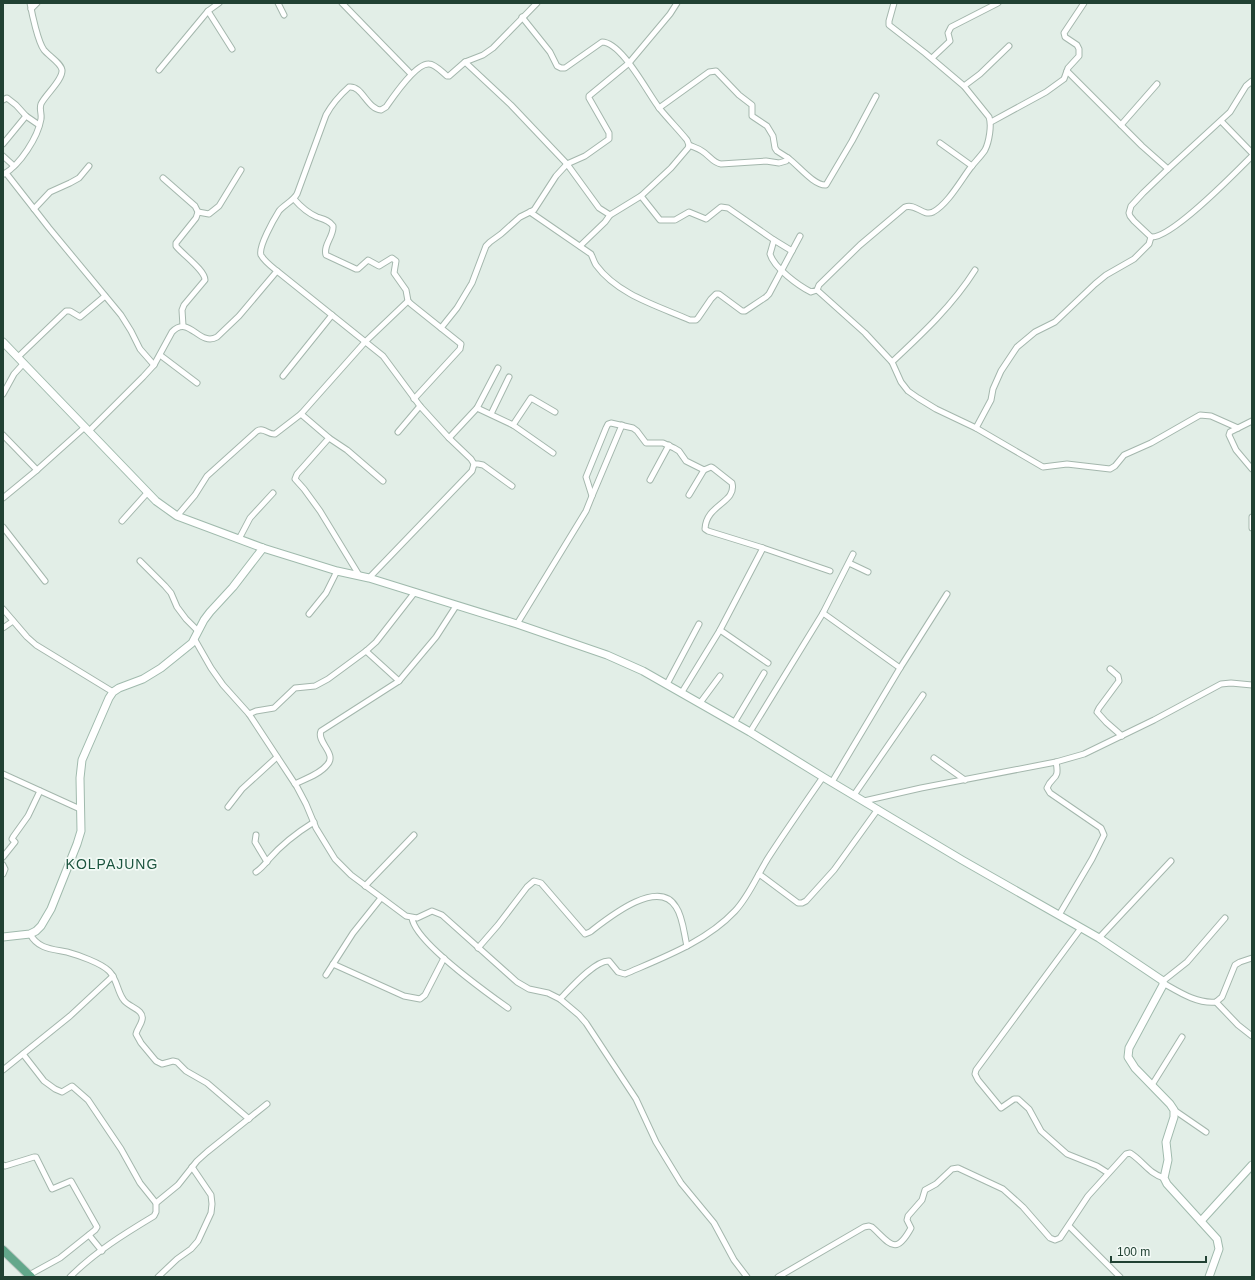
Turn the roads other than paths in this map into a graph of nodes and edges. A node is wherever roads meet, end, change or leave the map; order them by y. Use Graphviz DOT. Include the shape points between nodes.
graph roads {
  1 [pos="30,3"];
  2 [pos="37,3"];
  3 [pos="219,3"];
  4 [pos="278,3"];
  5 [pos="342,3"];
  6 [pos="536,3"];
  7 [pos="677,3"];
  8 [pos="894,3"];
  9 [pos="998,3"];
  10 [pos="1084,3"];
  11 [pos="31,9"];
  12 [pos="208,11"];
  13 [pos="284,15"];
  14 [pos="522,17"];
  15 [pos="1009,46"];
  16 [pos="232,49"];
  17 [pos="932,58"];
  18 [pos="466,62"];
  19 [pos="629,63"];
  20 [pos="158,70"];
  21 [pos="1067,71"];
  22 [pos="411,74"];
  23 [pos="1252,81"];
  24 [pos="1157,84"];
  25 [pos="964,86"];
  26 [pos="876,96"];
  27 [pos="3,100"];
  28 [pos="660,108"];
  29 [pos="26,116"];
  30 [pos="1221,121"];
  31 [pos="991,122"];
  32 [pos="39,125"];
  33 [pos="1121,125"];
  34 [pos="940,143"];
  35 [pos="3,144"];
  36 [pos="689,145"];
  37 [pos="1252,153"];
  38 [pos="3,156"];
  39 [pos="1252,156"];
  40 [pos="788,158"];
  41 [pos="567,164"];
  42 [pos="89,166"];
  43 [pos="972,166"];
  44 [pos="1168,168"];
  45 [pos="9,170"];
  46 [pos="241,170"];
  47 [pos="163,178"];
  48 [pos="641,196"];
  49 [pos="294,198"];
  50 [pos="34,209"];
  51 [pos="198,212"];
  52 [pos="530,212"];
  53 [pos="610,215"];
  54 [pos="800,236"];
  55 [pos="1151,237"];
  56 [pos="774,240"];
  57 [pos="580,246"];
  58 [pos="792,250"];
  59 [pos="781,270"];
  60 [pos="975,270"];
  61 [pos="277,272"];
  62 [pos="816,290"];
  63 [pos="105,296"];
  64 [pos="408,301"];
  65 [pos="332,315"];
  66 [pos="183,326"];
  67 [pos="441,328"];
  68 [pos="3,342"];
  69 [pos="365,342"];
  70 [pos="18,356"];
  71 [pos="157,359"];
  72 [pos="892,362"];
  73 [pos="24,363"];
  74 [pos="498,368"];
  75 [pos="283,376"];
  76 [pos="509,377"];
  77 [pos="197,383"];
  78 [pos="3,394"];
  79 [pos="414,399"];
  80 [pos="420,406"];
  81 [pos="477,408"];
  82 [pos="555,412"];
  83 [pos="301,414"];
  84 [pos="491,414"];
  85 [pos="1252,420"];
  86 [pos="513,425"];
  87 [pos="622,425"];
  88 [pos="976,428"];
  89 [pos="1238,428"];
  90 [pos="87,429"];
  91 [pos="398,432"];
  92 [pos="3,435"];
  93 [pos="329,438"];
  94 [pos="449,438"];
  95 [pos="669,445"];
  96 [pos="553,453"];
  97 [pos="474,464"];
  98 [pos="1252,469"];
  99 [pos="37,470"];
  100 [pos="704,470"];
  101 [pos="650,480"];
  102 [pos="383,481"];
  103 [pos="512,486"];
  104 [pos="148,492"];
  105 [pos="273,494"];
  106 [pos="689,495"];
  107 [pos="592,496"];
  108 [pos="3,498"];
  109 [pos="177,516"];
  110 [pos="1252,517"];
  111 [pos="122,521"];
  112 [pos="3,527"];
  113 [pos="1252,528"];
  114 [pos="239,539"];
  115 [pos="263,548"];
  116 [pos="763,548"];
  117 [pos="853,554"];
  118 [pos="140,561"];
  119 [pos="849,563"];
  120 [pos="337,570"];
  121 [pos="830,572"];
  122 [pos="868,572"];
  123 [pos="359,576"];
  124 [pos="369,578"];
  125 [pos="45,581"];
  126 [pos="414,592"];
  127 [pos="946,594"];
  128 [pos="456,606"];
  129 [pos="3,609"];
  130 [pos="310,614"];
  131 [pos="823,614"];
  132 [pos="13,621"];
  133 [pos="517,624"];
  134 [pos="699,624"];
  135 [pos="3,628"];
  136 [pos="720,630"];
  137 [pos="198,631"];
  138 [pos="195,640"];
  139 [pos="366,651"];
  140 [pos="768,663"];
  141 [pos="900,668"];
  142 [pos="1110,669"];
  143 [pos="764,673"];
  144 [pos="720,676"];
  145 [pos="399,681"];
  146 [pos="667,684"];
  147 [pos="1252,685"];
  148 [pos="113,692"];
  149 [pos="682,692"];
  150 [pos="923,695"];
  151 [pos="700,703"];
  152 [pos="249,714"];
  153 [pos="734,723"];
  154 [pos="750,732"];
  155 [pos="1122,736"];
  156 [pos="277,757"];
  157 [pos="934,758"];
  158 [pos="1056,762"];
  159 [pos="3,774"];
  160 [pos="822,779"];
  161 [pos="965,780"];
  162 [pos="832,782"];
  163 [pos="295,784"];
  164 [pos="40,791"];
  165 [pos="854,795"];
  166 [pos="864,801"];
  167 [pos="228,807"];
  168 [pos="80,809"];
  169 [pos="878,809"];
  170 [pos="314,822"];
  171 [pos="256,835"];
  172 [pos="414,835"];
  173 [pos="3,857"];
  174 [pos="1171,861"];
  175 [pos="267,862"];
  176 [pos="3,865"];
  177 [pos="256,872"];
  178 [pos="3,874"];
  179 [pos="759,874"];
  180 [pos="365,886"];
  181 [pos="382,898"];
  182 [pos="1059,915"];
  183 [pos="412,918"];
  184 [pos="1225,918"];
  185 [pos="1082,928"];
  186 [pos="30,934"];
  187 [pos="3,937"];
  188 [pos="1099,938"];
  189 [pos="686,946"];
  190 [pos="478,948"];
  191 [pos="444,958"];
  192 [pos="1252,958"];
  193 [pos="333,964"];
  194 [pos="326,975"];
  195 [pos="113,976"];
  196 [pos="1163,983"];
  197 [pos="560,999"];
  198 [pos="1217,1003"];
  199 [pos="508,1008"];
  200 [pos="1252,1036"];
  201 [pos="1182,1037"];
  202 [pos="23,1054"];
  203 [pos="3,1070"];
  204 [pos="1152,1085"];
  205 [pos="267,1104"];
  206 [pos="1174,1110"];
  207 [pos="249,1119"];
  208 [pos="1206,1132"];
  209 [pos="3,1165"];
  210 [pos="1252,1165"];
  211 [pos="192,1167"];
  212 [pos="1108,1173"];
  213 [pos="1164,1178"];
  214 [pos="156,1203"];
  215 [pos="1201,1221"];
  216 [pos="1069,1226"];
  217 [pos="89,1236"];
  218 [pos="3,1250"];
  219 [pos="102,1251"];
  220 [pos="30,1276"];
  221 [pos="70,1277"];
  222 [pos="158,1277"];
  223 [pos="747,1277"];
  224 [pos="778,1277"];
  225 [pos="1120,1277"];
  226 [pos="1209,1277"];
  1 -- 11 [label="street"];
  2 -- 11 [label="street"];
  3 -- 12 [label="street"];
  4 -- 13 [label="street"];
  5 -- 22 [label="street"];
  6 -- 14 [label="street"];
  7 -- 19 [label="street"];
  8 -- 17 [label="street" via="889,25"];
  9 -- 17 [label="street" via="952,27 948,33 950,41"];
  10 -- 21 [label="street" via="1064,33 1065,37 1079,49 1078,56"];
  11 -- 32 [label="street" via="43,48 62,69 60,79 42,103"];
  12 -- 16 [label="street"];
  12 -- 20 [label="street"];
  14 -- 18 [label="street" via="493,48"];
  14 -- 19 [label="street" via="561,68 565,68 602,42 610,44"];
  15 -- 25 [label="street"];
  17 -- 25 [label="street"];
  18 -- 22 [label="street" via="449,76 428,64"];
  18 -- 41 [label="street"];
  19 -- 28 [label="street"];
  19 -- 41 [label="street" via="589,96 609,133 609,139"];
  21 -- 31 [label="street" via="1061,82"];
  21 -- 33 [label="street"];
  22 -- 49 [label="street" via="381,110 374,108 356,88 349,87 331,106"];
  23 -- 30 [label="street"];
  24 -- 33 [label="street"];
  25 -- 31 [label="street"];
  26 -- 40 [label="street" via="826,185 816,182"];
  27 -- 29 [label="street" via="10,100"];
  28 -- 36 [label="street"];
  28 -- 40 [label="street" via="709,72 716,71 752,105 752,116 767,126 773,136 775,148"];
  29 -- 32 [label="street"];
  29 -- 35 [label="street"];
  30 -- 37 [label="street"];
  30 -- 44 [label="street"];
  31 -- 43 [label="street" via="985,150"];
  32 -- 45 [label="street" via="27,150"];
  33 -- 44 [label="street"];
  34 -- 43 [label="street"];
  36 -- 40 [label="street" via="701,150 717,164 766,161 779,163"];
  36 -- 48 [label="street" via="671,168"];
  38 -- 45 [label="street"];
  39 -- 55 [label="street" via="1200,206 1163,234"];
  41 -- 52 [label="street"];
  41 -- 53 [label="street" via="599,208"];
  42 -- 50 [label="street" via="79,178 50,192"];
  43 -- 62 [label="street" via="937,210 929,214 912,206 905,207 860,245"];
  44 -- 55 [label="street" via="1143,193 1129,213"];
  45 -- 50 [label="street"];
  46 -- 51 [label="street" via="219,206 209,214"];
  47 -- 51 [label="street" via="195,206"];
  48 -- 53 [label="street"];
  48 -- 56 [label="street" via="660,220 675,220 689,212 706,219 721,207 728,208"];
  49 -- 61 [label="street" via="279,211 260,253"];
  49 -- 64 [label="street" via="310,213 331,223 333,230 325,250 328,256 356,269 367,261 379,266 389,259 394,259 394,273 406,290"];
  50 -- 63 [label="street"];
  51 -- 66 [label="street" via="176,243 182,253 205,276 205,280 184,305"];
  52 -- 57 [label="street"];
  52 -- 67 [label="street" via="520,217 486,246 472,283"];
  53 -- 57 [label="street"];
  54 -- 58 [label="street"];
  55 -- 88 [label="street" via="1149,244 1134,259 1106,275 1055,322 1035,332 1017,346 1001,371 991,400"];
  56 -- 58 [label="street"];
  56 -- 59 [label="street" via="770,254"];
  57 -- 59 [label="street" via="591,254 595,264 606,276 625,290 690,320 698,318 716,294 746,311 766,297"];
  58 -- 59 [label="street"];
  59 -- 62 [label="street" via="811,292"];
  60 -- 72 [label="street" via="940,315"];
  61 -- 65 [label="street"];
  61 -- 66 [label="street" via="217,337 207,339"];
  62 -- 72 [label="street" via="865,333"];
  63 -- 70 [label="street" via="80,317 66,311"];
  63 -- 71 [label="street" via="127,324 140,349"];
  64 -- 67 [label="street"];
  64 -- 69 [label="street"];
  65 -- 69 [label="street"];
  65 -- 75 [label="street"];
  66 -- 71 [label="street" via="172,332"];
  67 -- 79 [label="street" via="462,346"];
  68 -- 70 [label="street"];
  69 -- 79 [label="street" via="383,356"];
  69 -- 83 [label="street"];
  70 -- 73 [label="street"];
  71 -- 77 [label="street"];
  71 -- 90 [label="street" via="143,377"];
  72 -- 88 [label="street" via="901,382 918,398"];
  73 -- 78 [label="street" via="14,374"];
  73 -- 90 [label="street"];
  74 -- 81 [label="street"];
  76 -- 84 [label="street"];
  79 -- 80 [label="street"];
  80 -- 91 [label="street"];
  80 -- 94 [label="street"];
  81 -- 84 [label="street"];
  81 -- 94 [label="street"];
  82 -- 86 [label="street" via="531,398"];
  83 -- 93 [label="street"];
  83 -- 109 [label="street" via="275,434 264,430 257,431 205,478 198,491"];
  84 -- 86 [label="street"];
  85 -- 89 [label="street"];
  86 -- 96 [label="street"];
  87 -- 95 [label="street" via="637,431 646,443"];
  87 -- 107 [label="street"];
  87 -- 107 [label="street" via="611,423 606,428 586,477"];
  88 -- 89 [label="street" via="1043,467 1067,464 1110,469 1124,455 1200,415 1211,416"];
  89 -- 98 [label="street" via="1229,435 1236,450"];
  90 -- 99 [label="street"];
  90 -- 104 [label="street"];
  92 -- 99 [label="street"];
  93 -- 102 [label="street"];
  93 -- 123 [label="street" via="295,479 320,511"];
  94 -- 97 [label="street"];
  95 -- 100 [label="street" via="679,451 686,461"];
  95 -- 101 [label="street"];
  97 -- 103 [label="street" via="483,465"];
  97 -- 124 [label="street" via="472,471"];
  99 -- 108 [label="street"];
  100 -- 106 [label="street"];
  100 -- 116 [label="street" via="713,468 732,483 733,488 731,495 713,509 708,517 706,529 710,533"];
  104 -- 109 [label="street"];
  104 -- 111 [label="street"];
  105 -- 114 [label="street" via="250,518"];
  107 -- 133 [label="street" via="586,511"];
  109 -- 114 [label="street"];
  110 -- 113 [label="street"];
  112 -- 125 [label="street"];
  114 -- 115 [label="street"];
  115 -- 120 [label="street"];
  115 -- 137 [label="street" via="246,572 210,612"];
  116 -- 121 [label="street"];
  116 -- 136 [label="street"];
  117 -- 119 [label="street"];
  118 -- 137 [label="street" via="165,586 181,613"];
  119 -- 122 [label="street"];
  119 -- 131 [label="street"];
  120 -- 123 [label="street"];
  120 -- 130 [label="street" via="328,590"];
  123 -- 124 [label="street"];
  124 -- 126 [label="street"];
  126 -- 128 [label="street"];
  126 -- 139 [label="street" via="386,630"];
  127 -- 141 [label="street"];
  128 -- 133 [label="street"];
  128 -- 145 [label="street" via="436,637"];
  129 -- 132 [label="street"];
  131 -- 141 [label="street"];
  131 -- 154 [label="street"];
  132 -- 135 [label="street"];
  132 -- 148 [label="street" via="36,644"];
  133 -- 146 [label="street" via="607,654"];
  134 -- 146 [label="street"];
  136 -- 140 [label="street"];
  136 -- 149 [label="street"];
  137 -- 138 [label="street"];
  138 -- 148 [label="street" via="156,671"];
  138 -- 152 [label="street" via="210,668"];
  139 -- 145 [label="street"];
  139 -- 152 [label="street" via="320,685 294,688 274,708"];
  141 -- 162 [label="street"];
  142 -- 155 [label="street" via="1119,680 1097,712"];
  143 -- 153 [label="street"];
  144 -- 151 [label="street"];
  145 -- 163 [label="street" via="321,731 321,738 330,758 328,764"];
  146 -- 149 [label="street"];
  147 -- 155 [label="street" via="1221,684"];
  148 -- 168 [label="street" via="82,760"];
  149 -- 151 [label="street"];
  150 -- 165 [label="street"];
  151 -- 153 [label="street"];
  152 -- 156 [label="street"];
  153 -- 154 [label="street"];
  154 -- 160 [label="street"];
  155 -- 158 [label="street" via="1084,754"];
  156 -- 163 [label="street"];
  156 -- 167 [label="street" via="242,789"];
  157 -- 161 [label="street"];
  158 -- 161 [label="street"];
  158 -- 182 [label="street" via="1057,774 1049,784 1048,790 1102,828 1104,835"];
  159 -- 164 [label="street"];
  160 -- 162 [label="street"];
  160 -- 179 [label="street"];
  161 -- 166 [label="street"];
  162 -- 165 [label="street"];
  163 -- 170 [label="street"];
  164 -- 168 [label="street"];
  164 -- 173 [label="street" via="28,816 13,837 13,845"];
  165 -- 166 [label="street"];
  166 -- 169 [label="street"];
  168 -- 186 [label="street" via="80,831 72,857 45,920"];
  169 -- 179 [label="street" via="834,870 806,901 798,903"];
  169 -- 182 [label="street"];
  170 -- 175 [label="street" via="290,839"];
  170 -- 180 [label="street" via="335,859"];
  171 -- 175 [label="street" via="255,842"];
  172 -- 180 [label="street"];
  174 -- 188 [label="street"];
  175 -- 177 [label="street"];
  176 -- 178 [label="street"];
  179 -- 189 [label="street" via="734,912 717,927"];
  180 -- 181 [label="street"];
  181 -- 183 [label="street" via="400,913"];
  181 -- 193 [label="street" via="353,933"];
  182 -- 185 [label="street"];
  183 -- 190 [label="street" via="437,912"];
  183 -- 191 [label="street" via="414,927"];
  184 -- 196 [label="street" via="1186,962"];
  185 -- 188 [label="street"];
  185 -- 212 [label="street" via="975,1074 1001,1108 1018,1099 1032,1114 1041,1131 1067,1154"];
  186 -- 187 [label="street"];
  186 -- 195 [label="street" via="36,943 45,948 83,958 104,967"];
  188 -- 196 [label="street"];
  189 -- 190 [label="street" via="678,910 674,903 666,898 650,897 638,900 585,934 541,883 534,881"];
  189 -- 197 [label="street" via="625,974 618,972 609,961 601,962"];
  190 -- 197 [label="street" via="522,986"];
  191 -- 193 [label="street" via="425,995 420,999 404,996"];
  191 -- 199 [label="street"];
  192 -- 198 [label="street" via="1235,965"];
  193 -- 194 [label="street"];
  195 -- 202 [label="street" via="70,1016"];
  195 -- 207 [label="street" via="124,1002 142,1015 136,1034 151,1056 162,1064 177,1062 186,1071 207,1083"];
  196 -- 198 [label="street" via="1193,998"];
  196 -- 204 [label="street" via="1128,1052 1130,1062"];
  197 -- 223 [label="street" via="586,1023 636,1099 656,1142 681,1182 714,1223 734,1260"];
  198 -- 200 [label="street" via="1238,1026"];
  201 -- 204 [label="street"];
  202 -- 203 [label="street"];
  202 -- 214 [label="street" via="49,1084 62,1092 72,1086 88,1100 140,1183"];
  204 -- 206 [label="street"];
  205 -- 207 [label="street"];
  206 -- 208 [label="street"];
  206 -- 213 [label="street" via="1166,1142 1168,1160"];
  207 -- 211 [label="street"];
  209 -- 217 [label="street" via="36,1157 52,1189 71,1181 97,1228"];
  210 -- 215 [label="street"];
  211 -- 214 [label="street" via="178,1185"];
  211 -- 222 [label="street" via="210,1195 211,1213 198,1241"];
  212 -- 213 [label="street" via="1130,1153 1156,1176"];
  212 -- 216 [label="street" via="1088,1196"];
  213 -- 215 [label="street"];
  214 -- 219 [label="street" via="154,1216"];
  215 -- 226 [label="street" via="1219,1245"];
  216 -- 224 [label="street" via="1060,1238 1050,1238 1003,1189 955,1168 925,1190 922,1200 908,1216 911,1228 900,1244 889,1244 872,1227 864,1227"];
  216 -- 225 [label="street"];
  217 -- 219 [label="street"];
  217 -- 220 [label="street"];
  218 -- 220 [label="main road"];
  219 -- 221 [label="street"];
}
